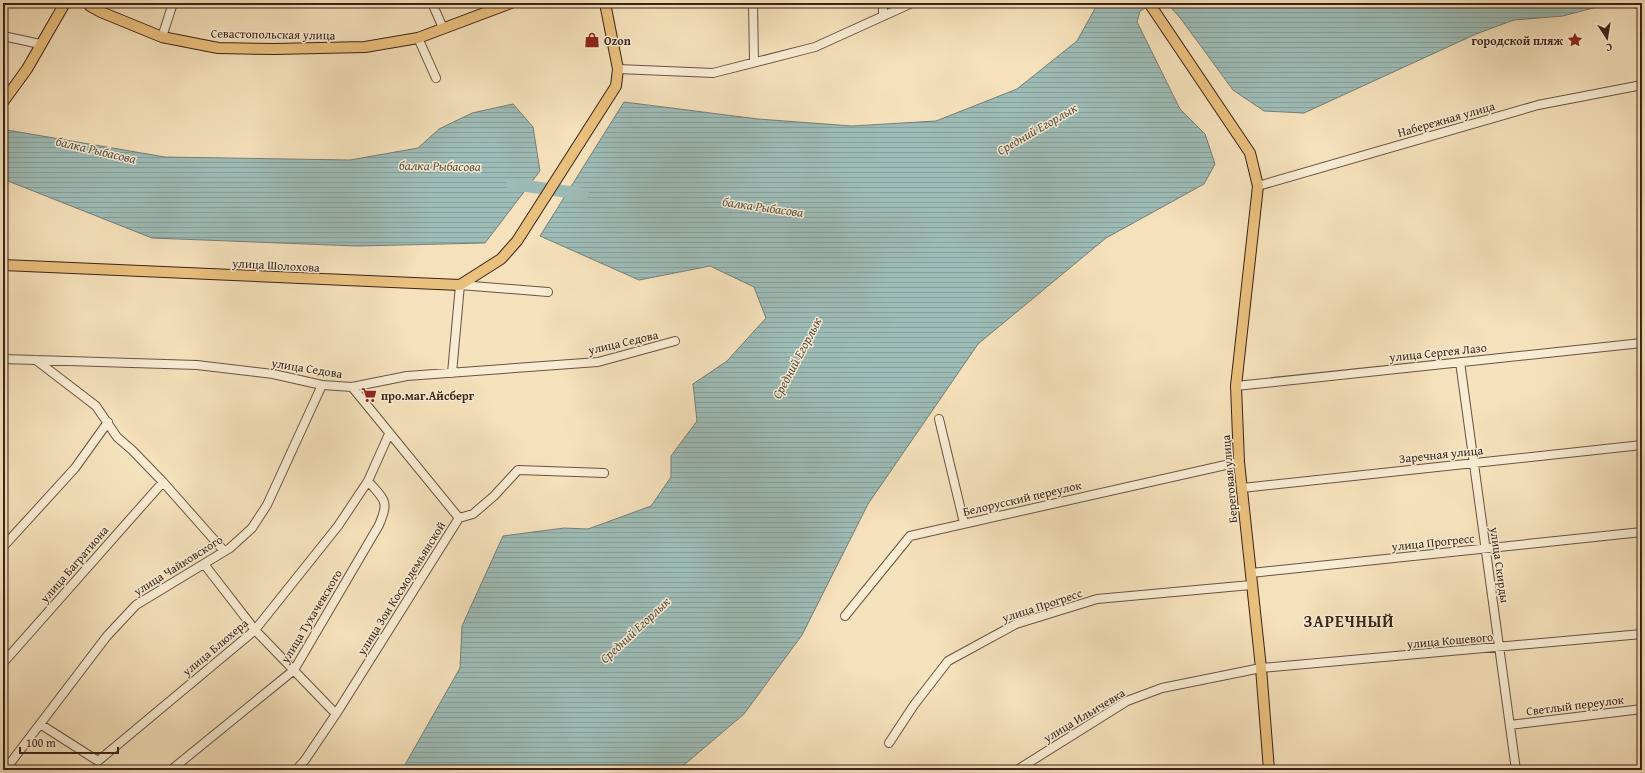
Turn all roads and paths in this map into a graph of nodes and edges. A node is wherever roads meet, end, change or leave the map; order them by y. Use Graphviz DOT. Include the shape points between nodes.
graph roads {
  1 [pos="65,3"];
  2 [pos="89,3"];
  3 [pos="173,3"];
  4 [pos="432,3"];
  5 [pos="511,3"];
  6 [pos="605,3"];
  7 [pos="753,3"];
  8 [pos="882,3"];
  9 [pos="912,3"];
  10 [pos="1149,3"];
  11 [pos="883,16"];
  12 [pos="443,28"];
  13 [pos="3,36"];
  14 [pos="162,38"];
  15 [pos="418,38"];
  16 [pos="40,44"];
  17 [pos="754,62"];
  18 [pos="618,70"];
  19 [pos="436,78"];
  20 [pos="1642,85"];
  21 [pos="3,102"];
  22 [pos="1258,186"];
  23 [pos="3,265"];
  24 [pos="460,285"];
  25 [pos="548,292"];
  26 [pos="675,341"];
  27 [pos="1642,343"];
  28 [pos="3,359"];
  29 [pos="36,360"];
  30 [pos="1460,362"];
  31 [pos="452,373"];
  32 [pos="322,385"];
  33 [pos="1236,386"];
  34 [pos="352,387"];
  35 [pos="939,419"];
  36 [pos="108,422"];
  37 [pos="389,434"];
  38 [pos="1642,445"];
  39 [pos="1239,462"];
  40 [pos="1474,463"];
  41 [pos="604,473"];
  42 [pos="368,481"];
  43 [pos="163,482"];
  44 [pos="1242,488"];
  45 [pos="459,518"];
  46 [pos="964,523"];
  47 [pos="1642,532"];
  48 [pos="3,547"];
  49 [pos="1485,548"];
  50 [pos="224,551"];
  51 [pos="204,564"];
  52 [pos="1251,573"];
  53 [pos="1251,585"];
  54 [pos="845,616"];
  55 [pos="255,630"];
  56 [pos="1642,634"];
  57 [pos="1499,648"];
  58 [pos="3,663"];
  59 [pos="1261,668"];
  60 [pos="294,670"];
  61 [pos="1642,709"];
  62 [pos="336,714"];
  63 [pos="40,724"];
  64 [pos="1510,725"];
  65 [pos="889,743"];
  66 [pos="6,770"];
  67 [pos="171,770"];
  68 [pos="296,770"];
  69 [pos="1017,770"];
  70 [pos="1269,770"];
  71 [pos="1516,770"];
  1 -- 16 [label="main road"];
  2 -- 14 [label="main road, Севастопольская улица" via="101,12"];
  3 -- 14 [label="street"];
  4 -- 12 [label="street"];
  5 -- 12 [label="main road, Севастопольская улица"];
  6 -- 18 [label="main road"];
  7 -- 17 [label="street"];
  8 -- 11 [label="street"];
  9 -- 11 [label="street"];
  10 -- 22 [label="main road, Береговая улица" via="1250,153"];
  11 -- 17 [label="street" via="815,47"];
  12 -- 15 [label="main road, Севастопольская улица"];
  13 -- 16 [label="street"];
  14 -- 15 [label="main road, Севастопольская улица" via="218,48 282,49 365,47"];
  15 -- 19 [label="street"];
  16 -- 21 [label="main road" via="27,69"];
  17 -- 18 [label="street" via="713,73"];
  18 -- 24 [label="main road" via="616,86 517,241 501,259"];
  20 -- 22 [label="street, Набережная улица" via="1538,105"];
  22 -- 33 [label="main road, Береговая улица"];
  23 -- 24 [label="main road, улица Шолохова"];
  24 -- 25 [label="street, улица Шолохова"];
  24 -- 31 [label="street"];
  26 -- 31 [label="street, улица Седова" via="598,362"];
  27 -- 30 [label="street, улица Сергея Лазо"];
  28 -- 29 [label="street, улица Седова"];
  29 -- 32 [label="street, улица Седова" via="197,365 273,374"];
  29 -- 36 [label="street" via="96,406"];
  30 -- 33 [label="street, улица Сергея Лазо"];
  30 -- 40 [label="street, улица Скирды"];
  31 -- 34 [label="street, улица Седова" via="407,376"];
  32 -- 34 [label="street, улица Седова"];
  32 -- 50 [label="street, улица Чайковского" via="267,504 252,528"];
  33 -- 39 [label="main road, Береговая улица"];
  34 -- 37 [label="street, улица Зои Космодемьянской"];
  35 -- 46 [label="street"];
  36 -- 43 [label="street" via="117,437"];
  36 -- 48 [label="street" via="76,468"];
  37 -- 42 [label="street, улица Блюхера"];
  37 -- 45 [label="street, улица Зои Космодемьянской"];
  38 -- 40 [label="street, Заречная улица"];
  39 -- 44 [label="main road, Береговая улица"];
  39 -- 46 [label="street, Белорусский переулок"];
  40 -- 44 [label="street, Заречная улица"];
  40 -- 49 [label="street, улица Скирды"];
  41 -- 45 [label="street" via="518,470 473,514"];
  42 -- 55 [label="street, улица Блюхера" via="338,526"];
  42 -- 60 [label="street, улица Тухачевского" via="384,500 385,511"];
  43 -- 50 [label="street"];
  43 -- 58 [label="street, улица Багратиона"];
  44 -- 52 [label="main road, Береговая улица"];
  45 -- 62 [label="street, улица Зои Космодемьянской"];
  46 -- 54 [label="street, Белорусский переулок" via="910,536"];
  47 -- 49 [label="street, улица Прогресс"];
  49 -- 52 [label="street, улица Прогресс"];
  49 -- 57 [label="street, улица Скирды"];
  50 -- 51 [label="street, улица Чайковского"];
  51 -- 55 [label="street"];
  51 -- 63 [label="street, улица Чайковского" via="136,605 107,636"];
  52 -- 53 [label="main road, Береговая улица"];
  53 -- 59 [label="main road, Береговая улица"];
  53 -- 65 [label="street, улица Прогресс" via="1097,600 1016,624 948,662 914,705"];
  55 -- 60 [label="street"];
  55 -- 63 [label="street, улица Блюхера" via="98,761"];
  56 -- 57 [label="street, улица Кошевого"];
  57 -- 59 [label="street, улица Кошевого"];
  57 -- 64 [label="street, улица Скирды"];
  59 -- 69 [label="street, улица Ильичевка" via="1162,688 1128,701"];
  59 -- 70 [label="main road, Береговая улица"];
  60 -- 62 [label="street"];
  60 -- 67 [label="street, улица Тухачевского"];
  61 -- 64 [label="street, Светлый переулок"];
  62 -- 68 [label="street, улица Зои Космодемьянской"];
  63 -- 66 [label="street, улица Чайковского"];
  64 -- 71 [label="street, улица Скирды"];
}
